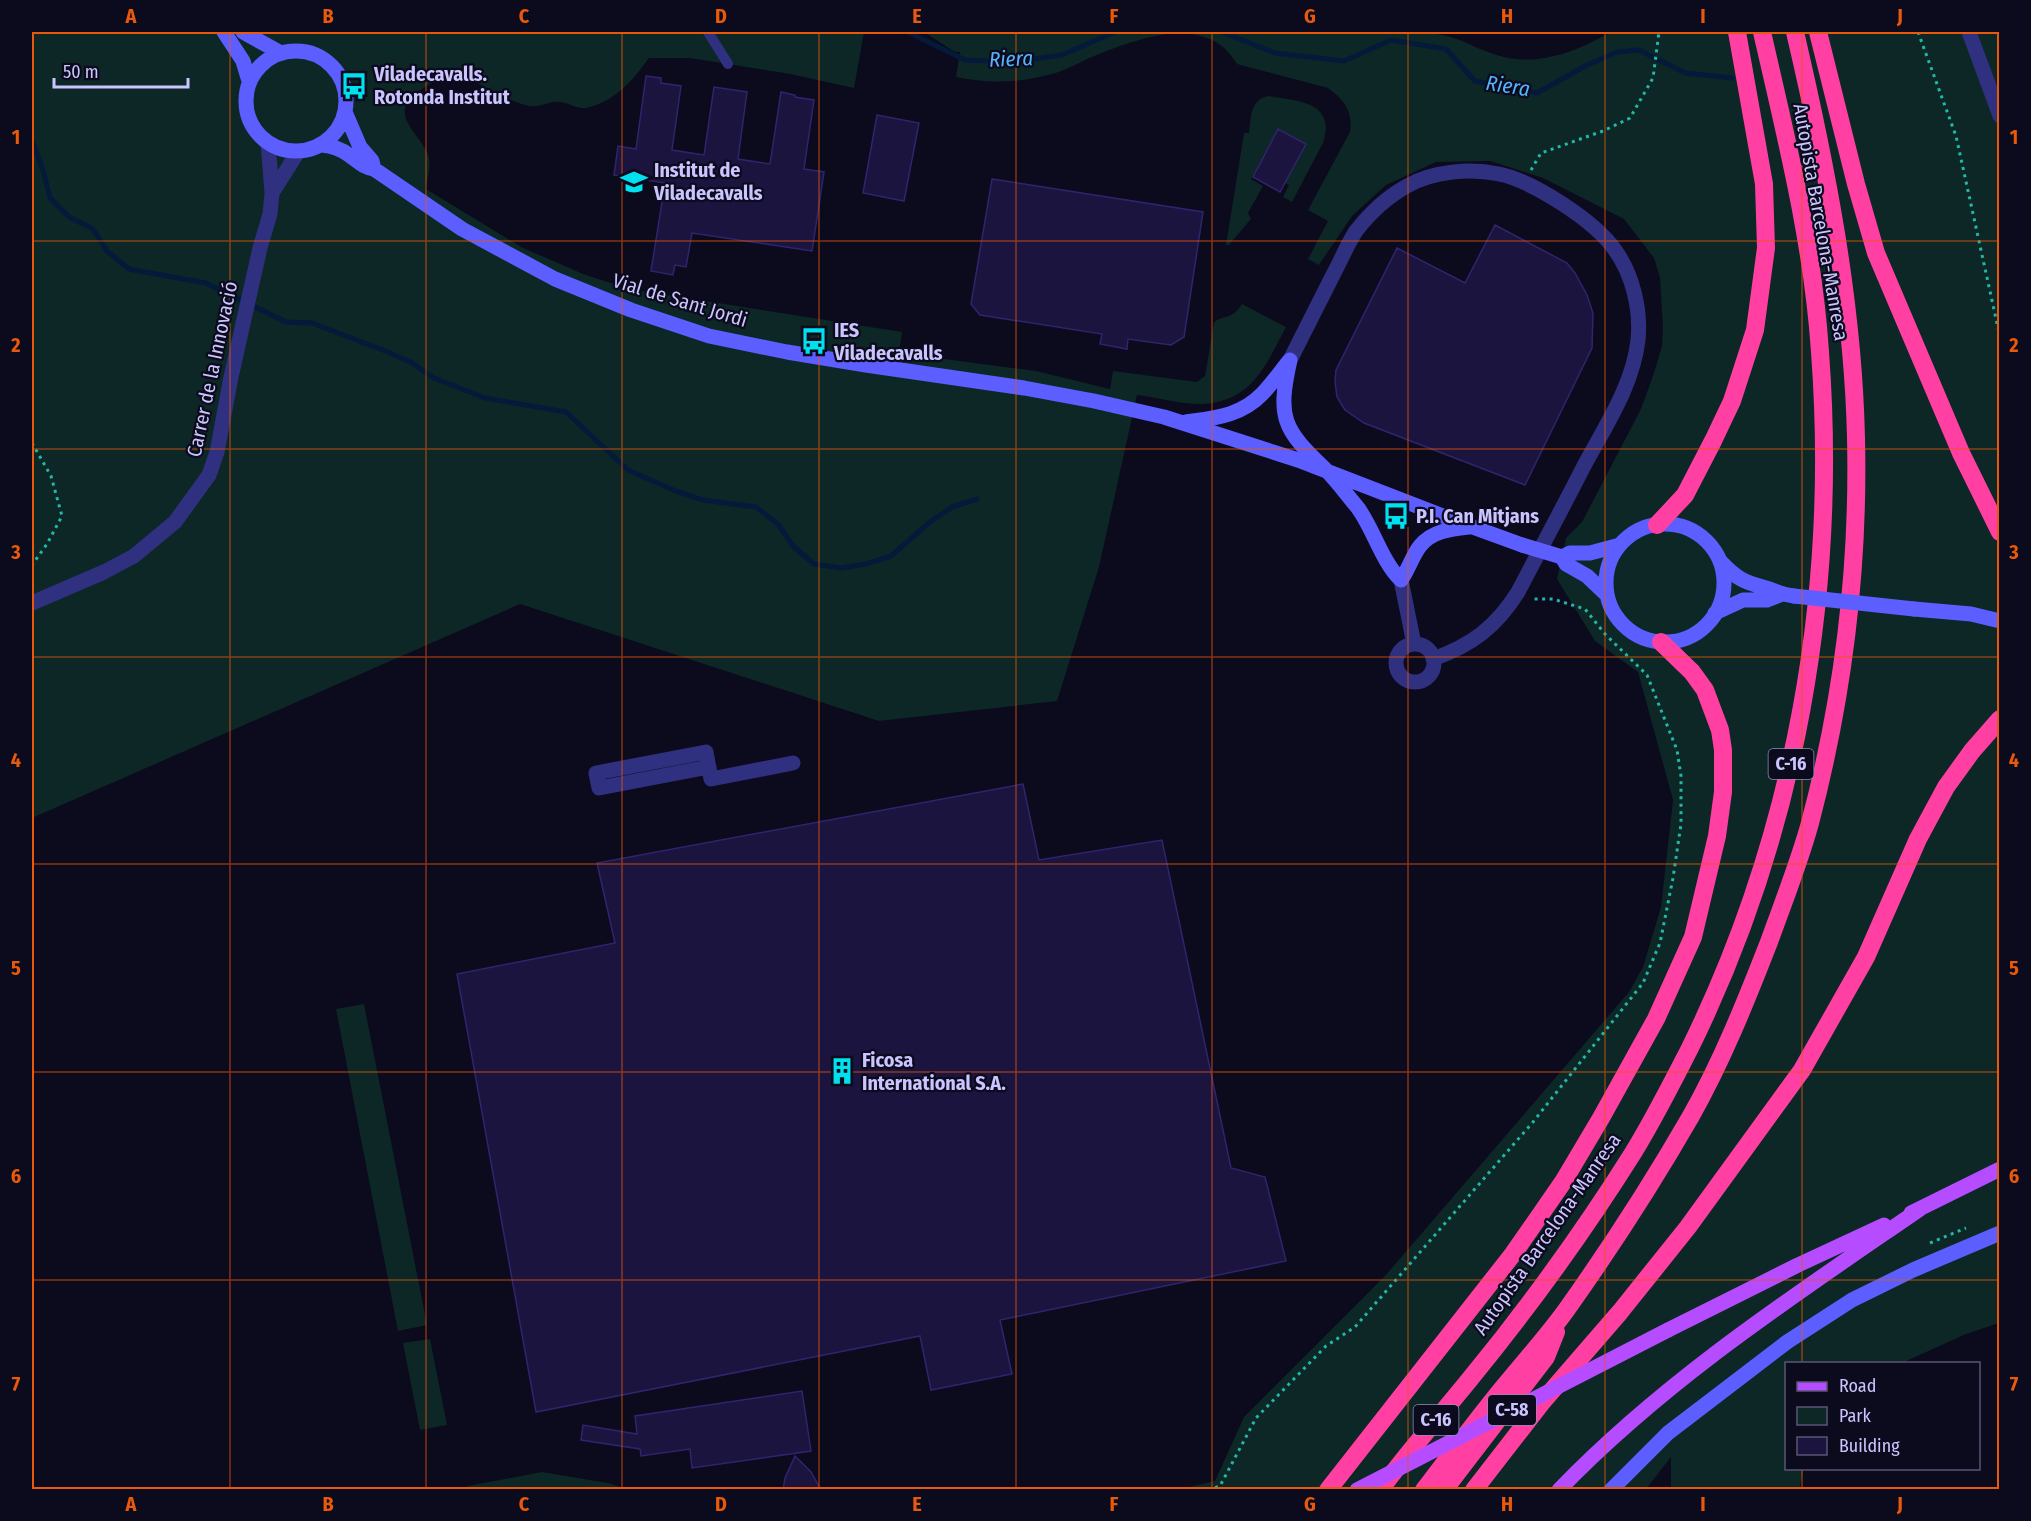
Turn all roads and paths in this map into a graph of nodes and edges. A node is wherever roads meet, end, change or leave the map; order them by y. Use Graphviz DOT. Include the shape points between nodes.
graph roads {
  1 [pos="224,32"];
  2 [pos="243,32"];
  3 [pos="708,32"];
  4 [pos="1659,32"];
  5 [pos="1737,32"];
  6 [pos="1762,32"];
  7 [pos="1795,32"];
  8 [pos="1818,32"];
  9 [pos="1918,32"];
  10 [pos="1969,32"];
  11 [pos="281,53"];
  12 [pos="728,64"];
  13 [pos="249,81"];
  14 [pos="345,112"];
  15 [pos="2000,116"];
  16 [pos="268,143"];
  17 [pos="322,145"];
  18 [pos="298,152"];
  19 [pos="374,169"];
  20 [pos="1524,183"];
  21 [pos="272,193"];
  22 [pos="2000,337"];
  23 [pos="1290,360"];
  24 [pos="1180,423"];
  25 [pos="32,443"];
  26 [pos="1327,471"];
  27 [pos="1657,525"];
  28 [pos="1471,526"];
  29 [pos="2000,532"];
  30 [pos="1620,545"];
  31 [pos="1562,557"];
  32 [pos="1719,560"];
  33 [pos="32,565"];
  34 [pos="1401,580"];
  35 [pos="1607,595"];
  36 [pos="1788,595"];
  37 [pos="1514,599"];
  38 [pos="32,603"];
  39 [pos="1715,613"];
  40 [pos="2000,613"];
  41 [pos="1971,614"];
  42 [pos="2000,621"];
  43 [pos="1661,642"];
  44 [pos="1414,644"];
  45 [pos="1433,659"];
  46 [pos="2000,719"];
  47 [pos="793,763"];
  48 [pos="709,768"];
  49 [pos="2000,1169"];
  50 [pos="1920,1209"];
  51 [pos="2000,1233"];
  52 [pos="1565,1311"];
  53 [pos="1208,1490"];
  54 [pos="1328,1490"];
  55 [pos="1357,1490"];
  56 [pos="1380,1490"];
  57 [pos="1424,1490"];
  58 [pos="1443,1490"];
  59 [pos="1474,1490"];
  60 [pos="1559,1490"];
  61 [pos="1611,1490"];
  1 -- 13 [label="street" via="243,61"];
  2 -- 11 [label="street"];
  3 -- 12 [label="lane"];
  4 -- 20 [label="path" via="1653,78 1630,118 1541,153"];
  5 -- 27 [label="highway" via="1764,184 1766,248 1755,330 1732,401 1713,441 1685,495"];
  6 -- 56 [label="highway, Autopista Barcelona-Manresa / C-16" via="1795,180 1813,285 1825,438 1824,527 1815,629 1779,814 1751,904 1713,1001 1636,1149 1527,1306"];
  7 -- 52 [label="highway, Autopista Barcelona-Manresa / C-16" via="1826,173 1843,282 1856,439 1847,633 1832,725 1809,825 1748,999 1692,1114 1627,1221"];
  8 -- 29 [label="highway" via="1876,253 1961,453"];
  9 -- 22 [label="path" via="1956,136"];
  10 -- 15 [label="street"];
  11 -- 13 [label="street" via="260,66"];
  11 -- 14 [label="street" via="308,52 331,65 345,89"];
  13 -- 16 [label="street" via="245,104 249,119 256,133"];
  14 -- 17 [label="street" via="334,134"];
  14 -- 19 [label="street"];
  16 -- 18 [label="street"];
  16 -- 21 [label="street, Carrer de la Innovació"];
  17 -- 18 [label="street"];
  17 -- 19 [label="street, Vial de Sant Jordi" via="334,147 364,167"];
  18 -- 21 [label="street, Carrer de la Innovació"];
  19 -- 24 [label="street, Vial de Sant Jordi" via="462,229 555,279 709,336 856,364 1024,388"];
  20 -- 23 [label="street" via="1500,174 1459,172 1434,175 1388,198 1355,233"];
  20 -- 37 [label="street" via="1576,213 1615,250 1634,293 1638,339 1634,365 1619,402"];
  21 -- 38 [label="street, Carrer de la Innovació" via="218,452 209,475 175,522 134,556"];
  23 -- 24 [label="street" via="1249,406 1227,416"];
  23 -- 26 [label="street" via="1284,391 1285,420 1305,451"];
  24 -- 26 [label="street, Vial de Sant Jordi"];
  25 -- 33 [label="path" via="51,476 62,516"];
  26 -- 28 [label="street, Vial de Sant Jordi"];
  26 -- 34 [label="street" via="1363,514 1392,571"];
  27 -- 30 [label="street" via="1637,532"];
  27 -- 32 [label="street" via="1678,526 1697,534"];
  28 -- 31 [label="street, Vial de Sant Jordi, bridge"];
  28 -- 34 [label="street" via="1431,536 1420,546"];
  30 -- 31 [label="street"];
  30 -- 35 [label="street" via="1607,574"];
  31 -- 35 [label="street"];
  32 -- 36 [label="street" via="1733,575 1751,585"];
  32 -- 39 [label="street" via="1723,583"];
  34 -- 44 [label="street"];
  35 -- 43 [label="street" via="1616,615 1630,631"];
  36 -- 39 [label="street" via="1743,600"];
  36 -- 41 [label="street, bridge"];
  37 -- 45 [label="street" via="1504,614 1479,636 1462,648"];
  37 -- 53 [label="path" via="1553,599 1585,609 1647,675 1677,750 1682,776 1681,824 1660,943 1643,983 1533,1122 1355,1327 1326,1346 1256,1418 1220,1486"];
  39 -- 43 [label="street" via="1696,633"];
  40 -- 41 [label="street"];
  41 -- 42 [label="street"];
  43 -- 54 [label="highway" via="1705,690 1723,750 1717,836 1693,937 1650,1029 1563,1182 1513,1254"];
  44 -- 45 [label="street" via="1424,646"];
  44 -- 45 [label="street" via="1402,649 1397,658 1396,666 1403,678 1412,682 1426,679"];
  46 -- 59 [label="highway" via="1946,787 1866,957 1802,1070 1724,1180"];
  47 -- 48 [label="street" via="711,779"];
  48 -- 48 [label="street" via="706,752 596,773 599,788"];
  49 -- 50 [label="main road, C-58"];
  50 -- 55 [label="main road, C-58, bridge" via="1798,1265"];
  50 -- 60 [label="main road" via="1710,1357"];
  51 -- 61 [label="street" via="1852,1300 1787,1342 1654,1445"];
  52 -- 57 [label="highway, Autopista Barcelona-Manresa / C-16"];
  52 -- 58 [label="highway" via="1546,1357"];
}
